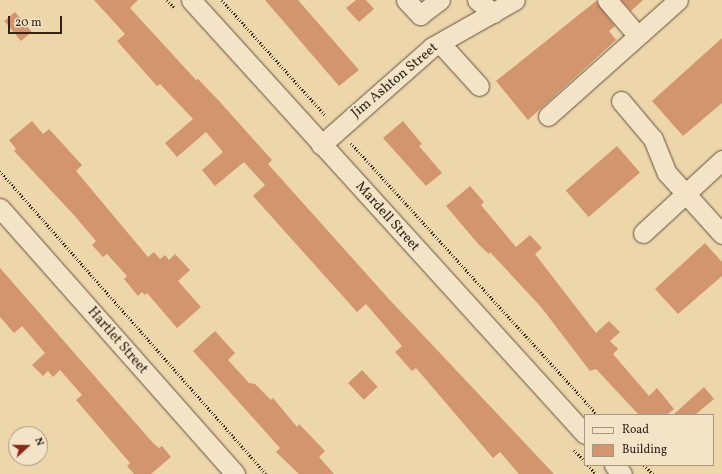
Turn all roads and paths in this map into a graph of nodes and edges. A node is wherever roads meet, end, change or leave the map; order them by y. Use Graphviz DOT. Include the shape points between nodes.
graph roads {
  1 [pos="191,0"];
  2 [pos="222,0"];
  3 [pos="406,0"];
  4 [pos="440,0"];
  5 [pos="477,0"];
  6 [pos="515,0"];
  7 [pos="607,0"];
  8 [pos="678,0"];
  9 [pos="492,13"];
  10 [pos="637,35"];
  11 [pos="440,43"];
  12 [pos="479,86"];
  13 [pos="621,101"];
  14 [pos="548,116"];
  15 [pos="330,120"];
  16 [pos="350,141"];
  17 [pos="321,145"];
  18 [pos="722,160"];
  19 [pos="0,171"];
  20 [pos="686,194"];
  21 [pos="0,208"];
  22 [pos="644,232"];
  23 [pos="722,234"];
  24 [pos="597,414"];
  25 [pos="584,433"];
  26 [pos="589,466"];
  27 [pos="615,466"];
  28 [pos="645,466"];
  29 [pos="235,474"];
  30 [pos="266,474"];
  31 [pos="596,474"];
  32 [pos="622,474"];
  33 [pos="653,474"];
  1 -- 17 [label="street, Mardell Street"];
  2 -- 15 [label="path"];
  3 -- 4 [label="street" via="420,15"];
  5 -- 9 [label="street"];
  6 -- 9 [label="street, Jim Ashton Street"];
  7 -- 10 [label="street"];
  8 -- 10 [label="street"];
  9 -- 11 [label="street, Jim Ashton Street"];
  10 -- 14 [label="street"];
  11 -- 12 [label="street"];
  11 -- 17 [label="street, Jim Ashton Street"];
  13 -- 20 [label="street" via="653,139 667,174"];
  16 -- 24 [label="path"];
  17 -- 25 [label="street, Mardell Street"];
  18 -- 20 [label="street"];
  19 -- 30 [label="path"];
  20 -- 22 [label="street"];
  20 -- 23 [label="street"];
  21 -- 29 [label="street, Hartlet Street"];
  26 -- 31 [label="path"];
  27 -- 32 [label="street"];
  28 -- 33 [label="path"];
}
